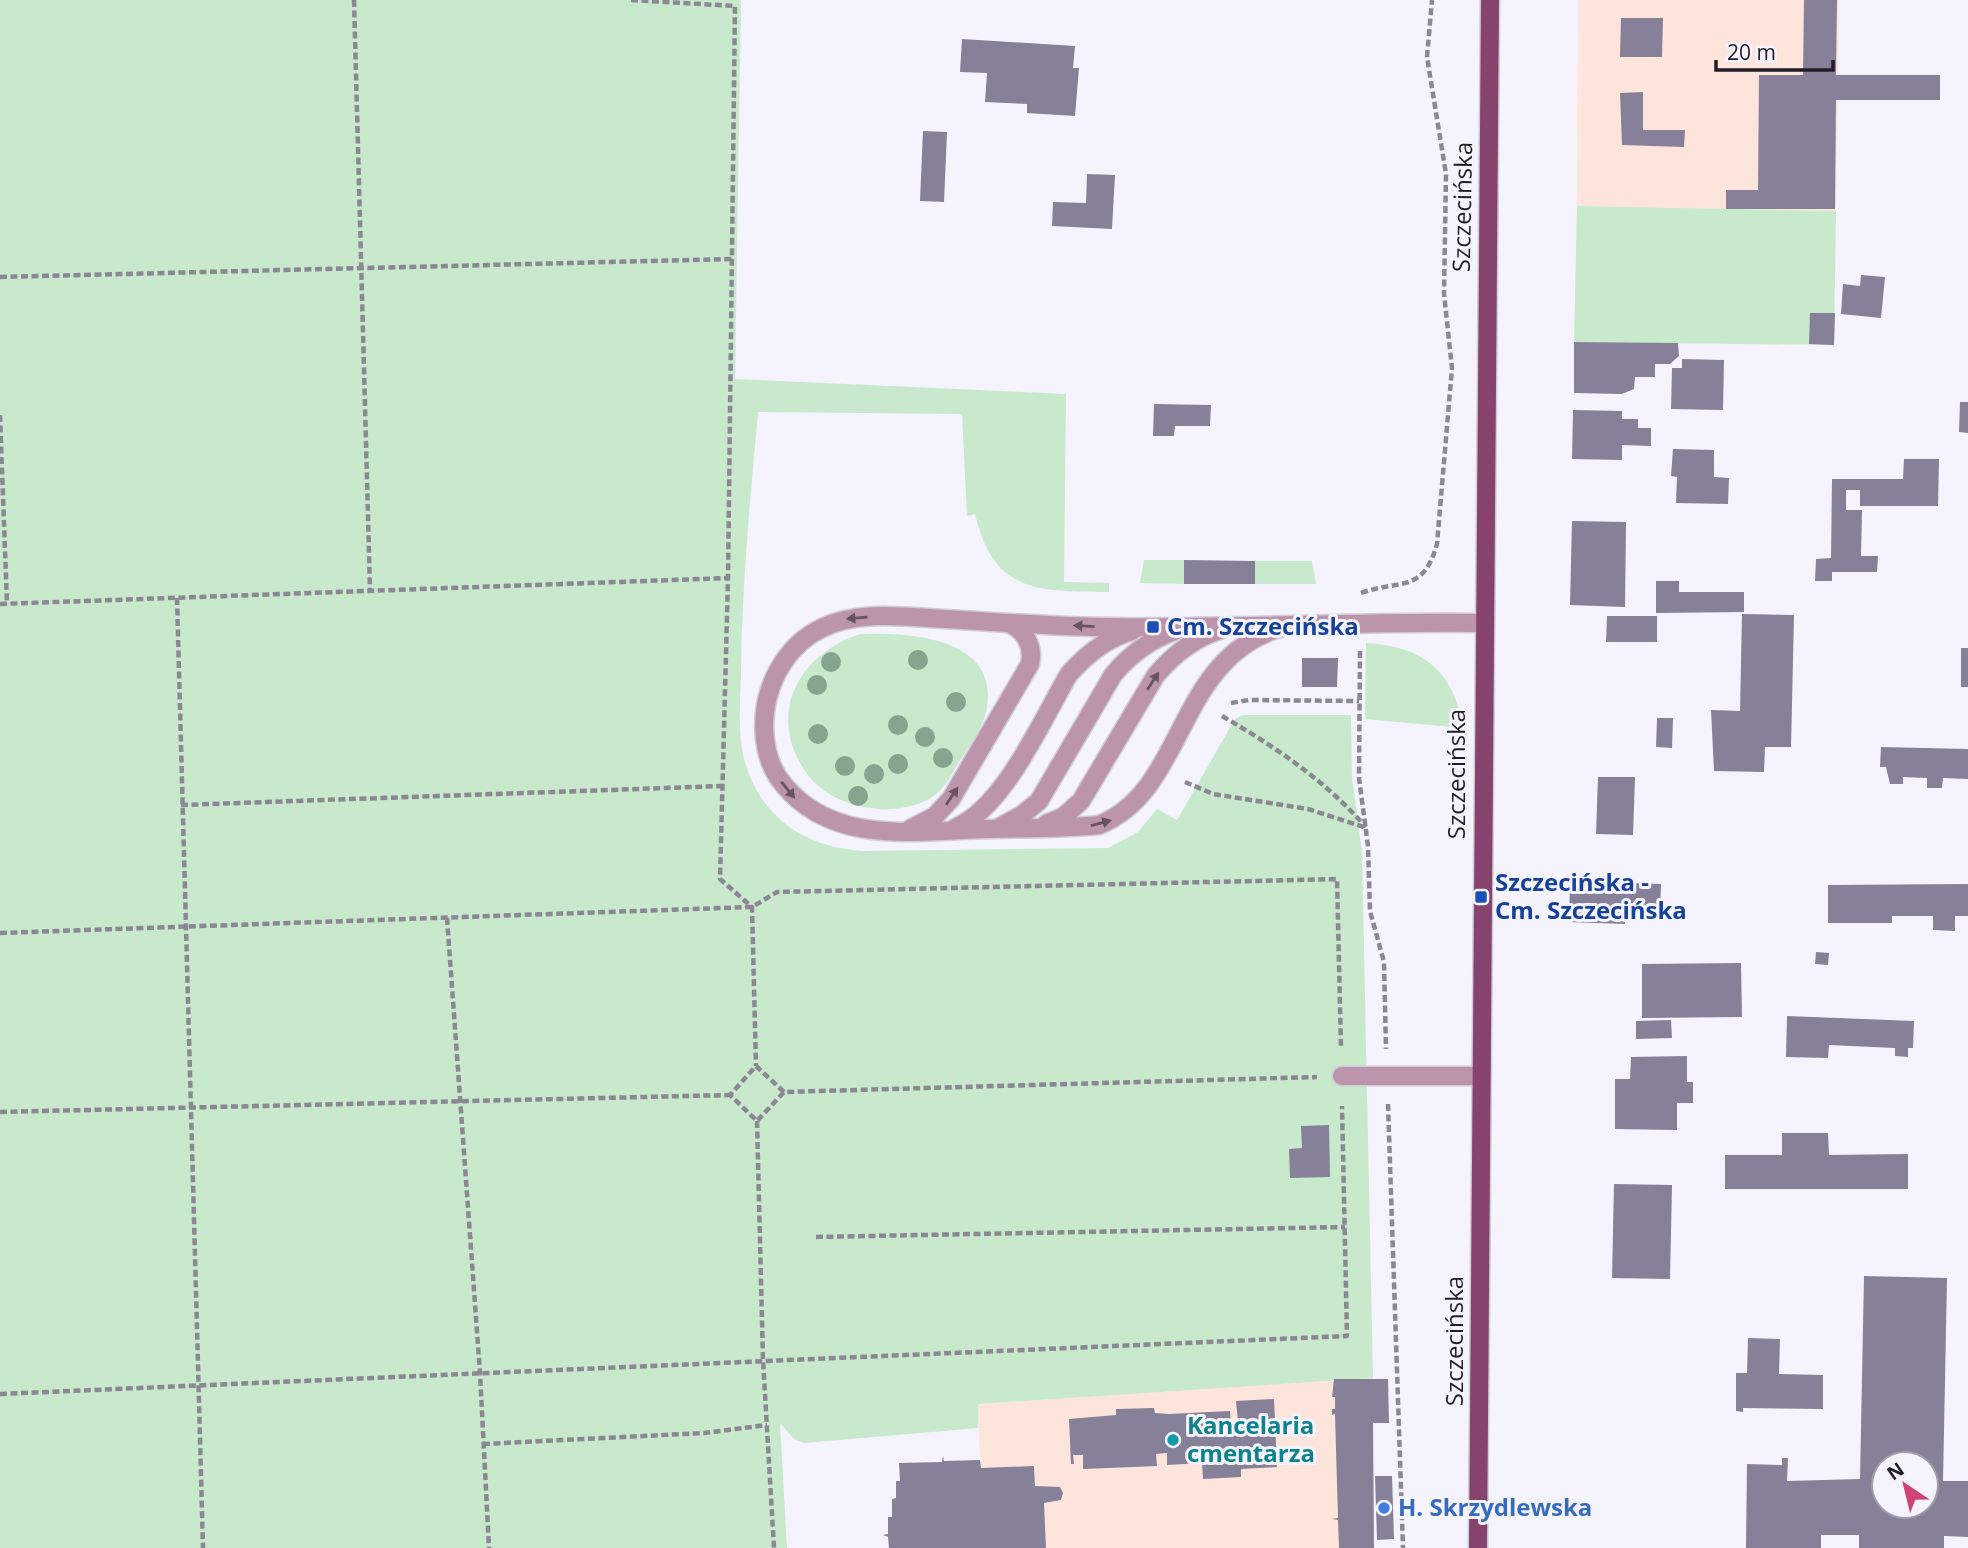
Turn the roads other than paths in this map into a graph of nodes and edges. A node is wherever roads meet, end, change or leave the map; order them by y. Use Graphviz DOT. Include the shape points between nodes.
graph roads {
  1 [pos="1490,0"];
  2 [pos="1008,622"];
  3 [pos="1483,623"];
  4 [pos="1290,625"];
  5 [pos="1198,626"];
  6 [pos="1241,626"];
  7 [pos="1153,627"];
  8 [pos="1034,828"];
  9 [pos="989,829"];
  10 [pos="896,831"];
  11 [pos="945,831"];
  12 [pos="1342,1076"];
  13 [pos="1480,1076"];
  14 [pos="1478,1548"];
  1 -- 3 [label="main road, Szczecińska"];
  7 -- 2 [label="lane, one-way"];
  10 -- 2 [label="lane, one-way" via="935,816 951,799 1025,674 1030,646 1018,627"];
  2 -- 10 [label="lane, one-way" via="886,616 848,619 821,628 797,645 779,668 767,696 763,725 768,756 779,780 797,802 820,817 841,826"];
  3 -- 4 [label="lane"];
  3 -- 13 [label="main road, Szczecińska"];
  4 -- 6 [label="lane"];
  8 -- 4 [label="lane, one-way" via="1099,825 1129,810 1222,663 1255,636"];
  5 -- 6 [label="lane"];
  5 -- 7 [label="lane"];
  5 -- 9 [label="lane" via="1154,640 1123,663 1039,801 1012,822"];
  8 -- 6 [label="lane, one-way" via="1063,817 1082,801 1166,663 1203,636"];
  7 -- 11 [label="lane" via="1124,633 1080,662 994,800 971,820"];
  8 -- 9 [label="lane"];
  9 -- 11 [label="lane"];
  10 -- 11 [label="lane"];
  12 -- 13 [label="lane"];
  13 -- 14 [label="main road, Szczecińska"];
}
